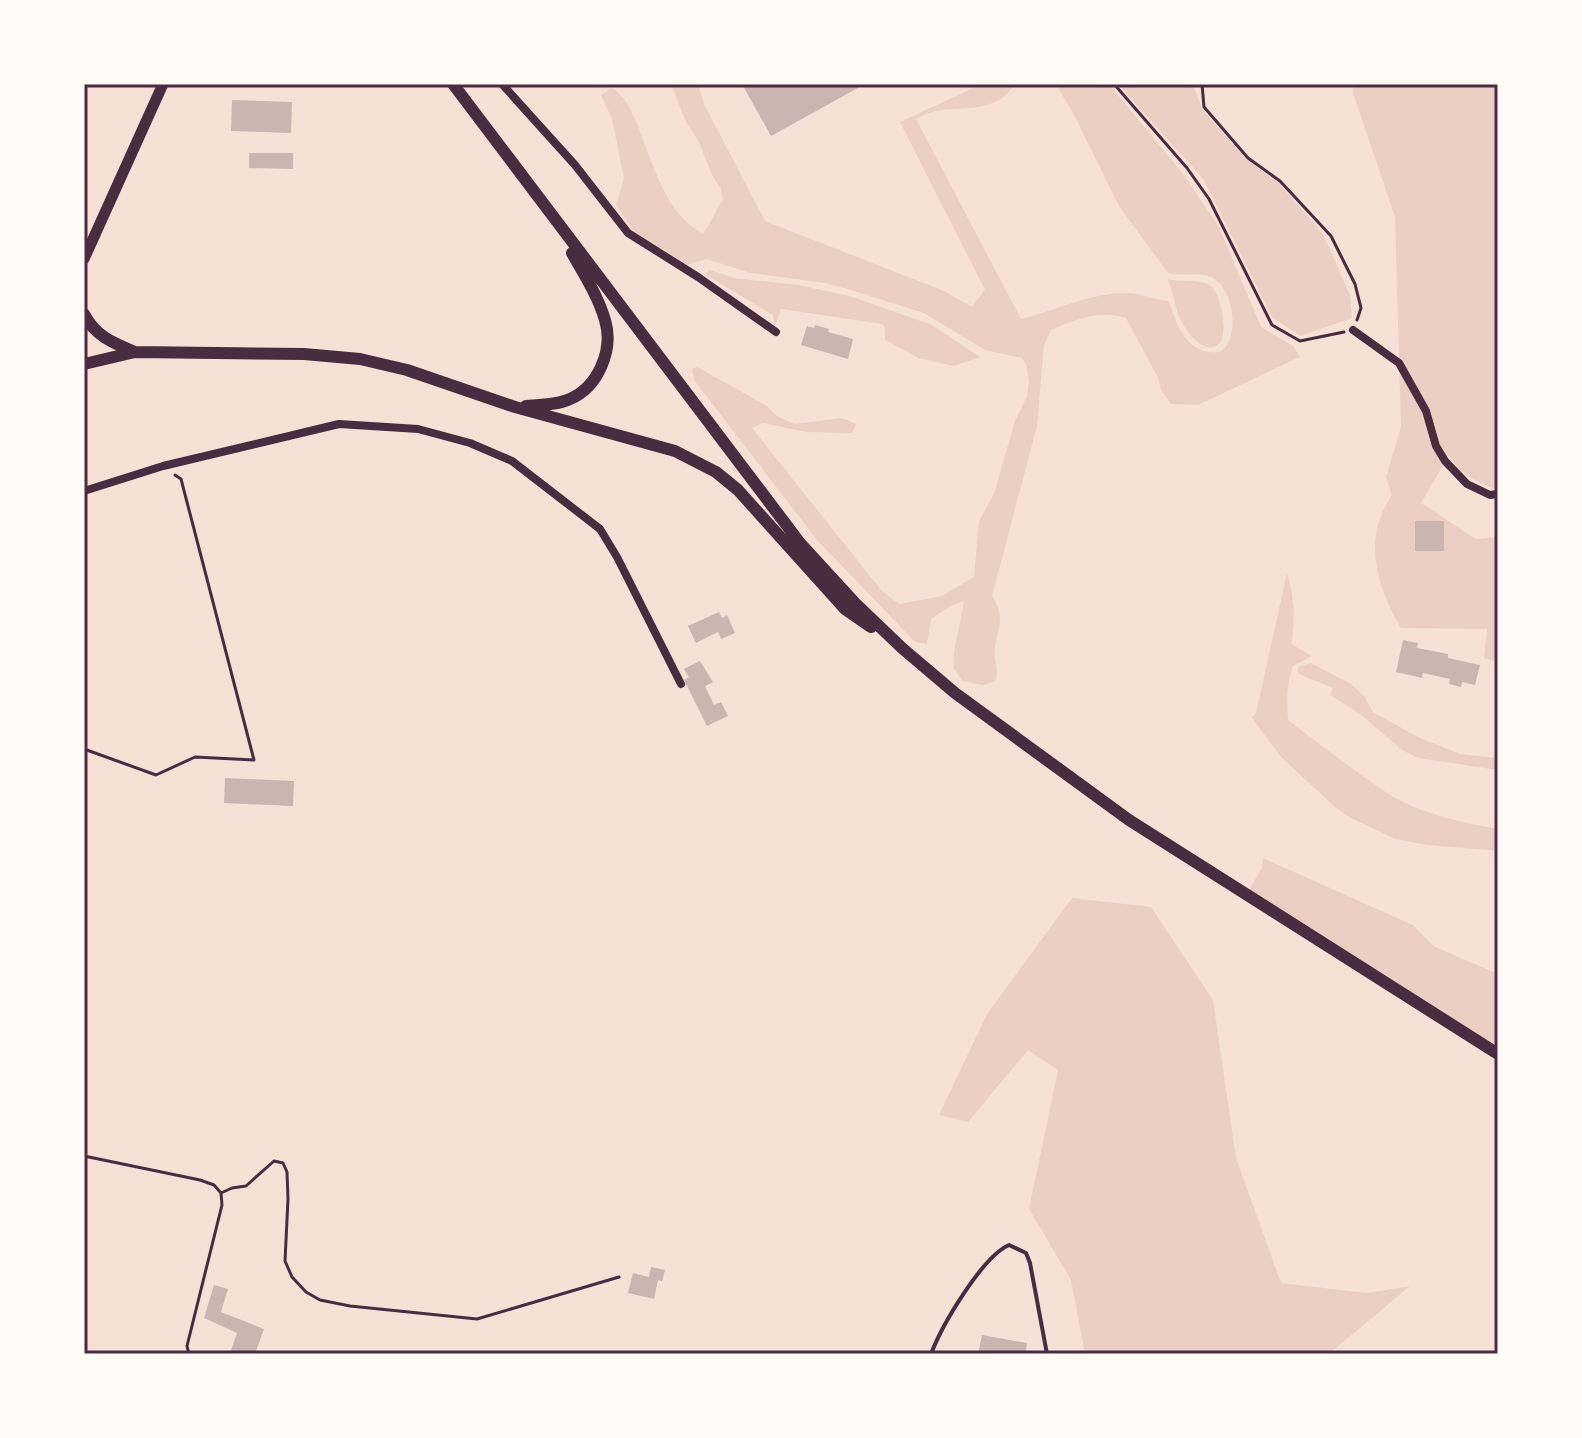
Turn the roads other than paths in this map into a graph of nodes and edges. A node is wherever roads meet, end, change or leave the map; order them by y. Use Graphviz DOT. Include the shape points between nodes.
graph roads {
  1 [pos="163,84"];
  2 [pos="455,84"];
  3 [pos="502,84"];
  4 [pos="553,218"];
  5 [pos="84,259"];
  6 [pos="86,322"];
  7 [pos="1353,330"];
  8 [pos="776,332"];
  9 [pos="135,352"];
  10 [pos="84,364"];
  11 [pos="515,407"];
  12 [pos="84,491"];
  13 [pos="1498,494"];
  14 [pos="902,648"];
  15 [pos="681,684"];
  16 [pos="1498,1054"];
  17 [pos="931,1354"];
  18 [pos="1047,1354"];
  1 -- 5 [label="main road"];
  2 -- 4 [label="highway"];
  3 -- 8 [label="street" via="628,233"];
  4 -- 11 [label="highway" via="597,299 607,349 601,369 570,399"];
  4 -- 14 [label="highway" via="800,543"];
  6 -- 9 [label="highway" via="106,340"];
  7 -- 13 [label="street" via="1399,363 1426,411 1445,461 1467,484"];
  9 -- 10 [label="highway"];
  9 -- 11 [label="highway" via="360,359"];
  11 -- 14 [label="highway" via="675,451 716,472 845,609"];
  12 -- 15 [label="street" via="163,466 339,424 418,429 484,449 512,461 600,529"];
  14 -- 16 [label="highway" via="1129,820"];
  17 -- 18 [label="lane" via="960,1298 998,1250 1009,1245 1026,1253 1030,1263"];
}
